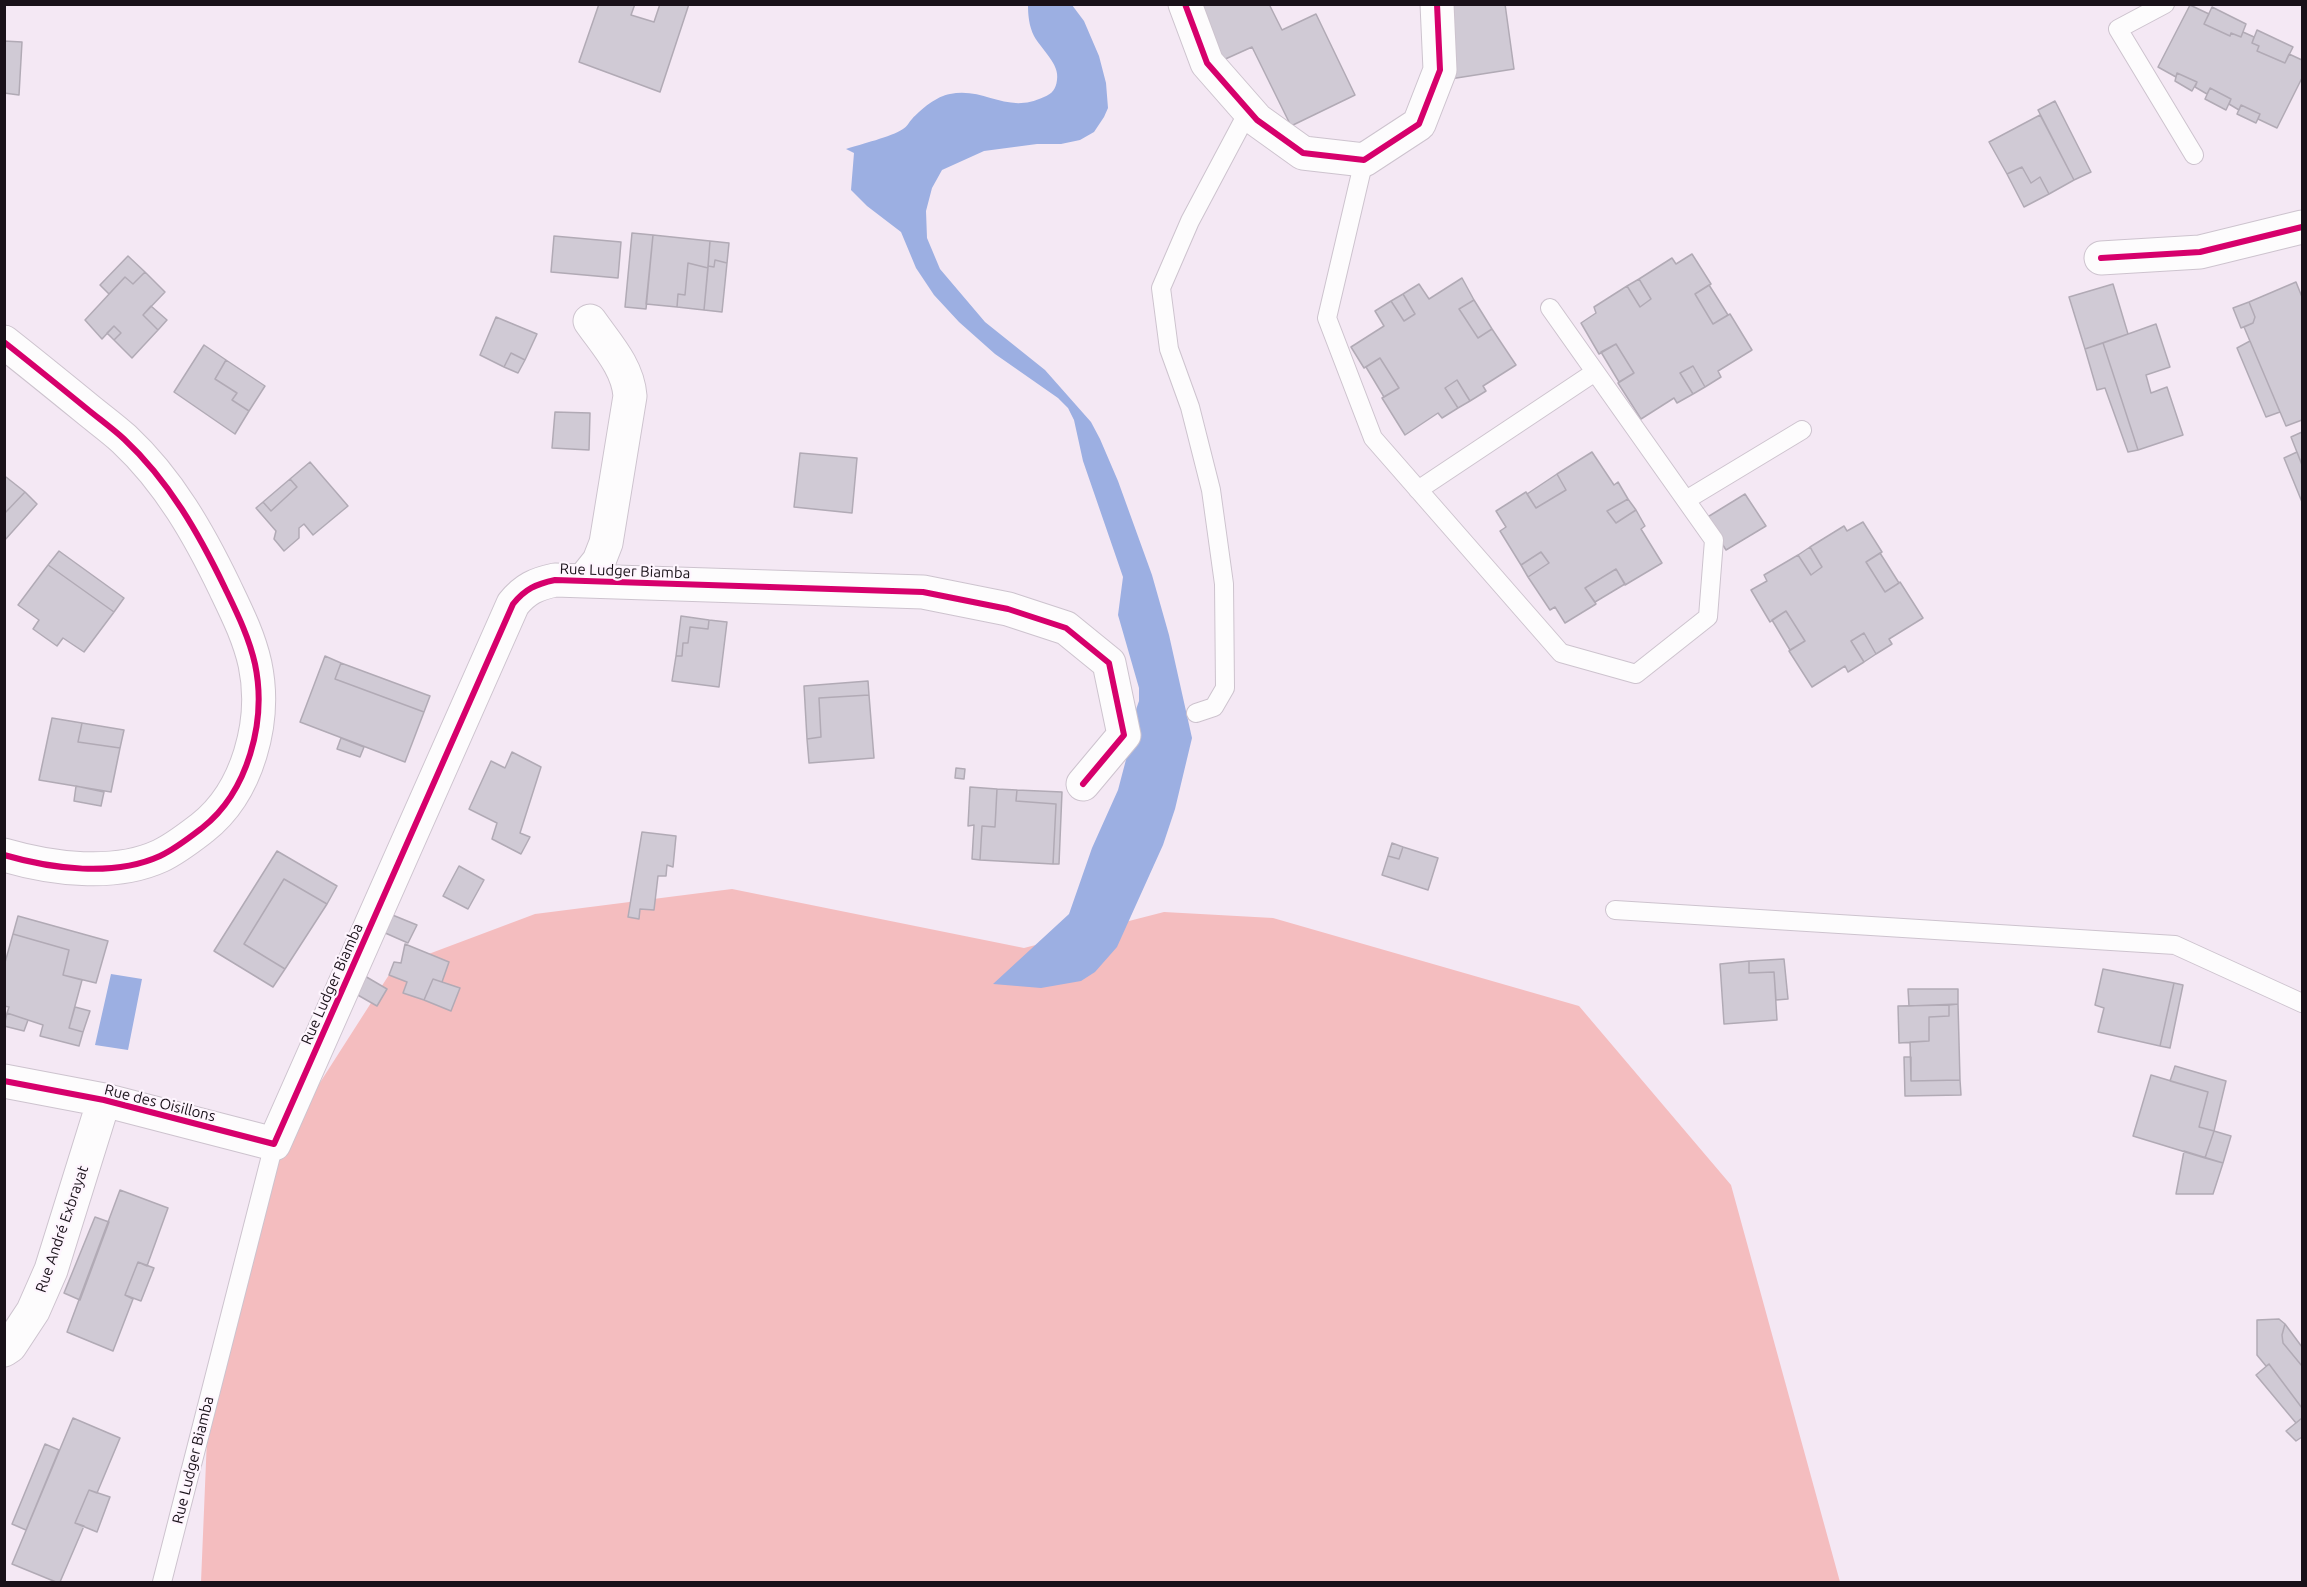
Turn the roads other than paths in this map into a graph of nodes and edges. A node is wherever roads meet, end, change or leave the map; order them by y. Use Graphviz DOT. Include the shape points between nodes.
graph roads {
  1 [pos="1185,4"];
  2 [pos="1437,4"];
  3 [pos="2165,4"];
  4 [pos="1249,110"];
  5 [pos="2194,155"];
  6 [pos="1364,160"];
  7 [pos="2302,227"];
  8 [pos="2101,258"];
  9 [pos="1550,308"];
  10 [pos="590,321"];
  11 [pos="4,342"];
  12 [pos="1595,372"];
  13 [pos="1802,430"];
  14 [pos="1418,489"];
  15 [pos="1686,500"];
  16 [pos="583,581"];
  17 [pos="1196,713"];
  18 [pos="1083,784"];
  19 [pos="4,855"];
  20 [pos="1615,910"];
  21 [pos="2302,1003"];
  22 [pos="4,1081"];
  23 [pos="104,1100"];
  24 [pos="274,1144"];
  25 [pos="4,1350"];
  26 [pos="162,1582"];
  1 -- 4 [label="street" via="1207,63"];
  2 -- 6 [label="street" via="1440,70 1419,124"];
  3 -- 5 [label="lane" via="2118,29"];
  4 -- 6 [label="street" via="1303,153"];
  4 -- 17 [label="lane" via="1190,221 1161,288 1169,349 1190,407 1211,490 1224,584 1225,688 1214,707"];
  6 -- 14 [label="lane" via="1327,318 1373,438"];
  7 -- 8 [label="street" via="2200,252"];
  9 -- 12 [label="lane"];
  10 -- 16 [label="street" via="618,360 630,396 606,543 599,561"];
  11 -- 19 [label="street" via="124,439 169,489 205,546 246,631 255,665 258,700 248,761 236,789 216,817 160,856 118,867 75,869"];
  12 -- 14 [label="lane"];
  12 -- 15 [label="lane"];
  13 -- 15 [label="lane"];
  14 -- 15 [label="lane" via="1561,653 1635,674 1708,617 1714,540"];
  16 -- 18 [label="street, Rue Ludger Biamba" via="922,592 1008,609 1066,628 1109,663 1124,735"];
  16 -- 24 [label="street, Rue Ludger Biamba" via="555,580 535,585 522,592 513,604"];
  20 -- 21 [label="lane" via="2175,945"];
  22 -- 23 [label="street, Rue des Oisillons"];
  23 -- 24 [label="street, Rue des Oisillons"];
  23 -- 25 [label="street, Rue André Exbrayat" via="51,1270 33,1311"];
  24 -- 26 [label="lane, Rue Ludger Biamba"];
}
